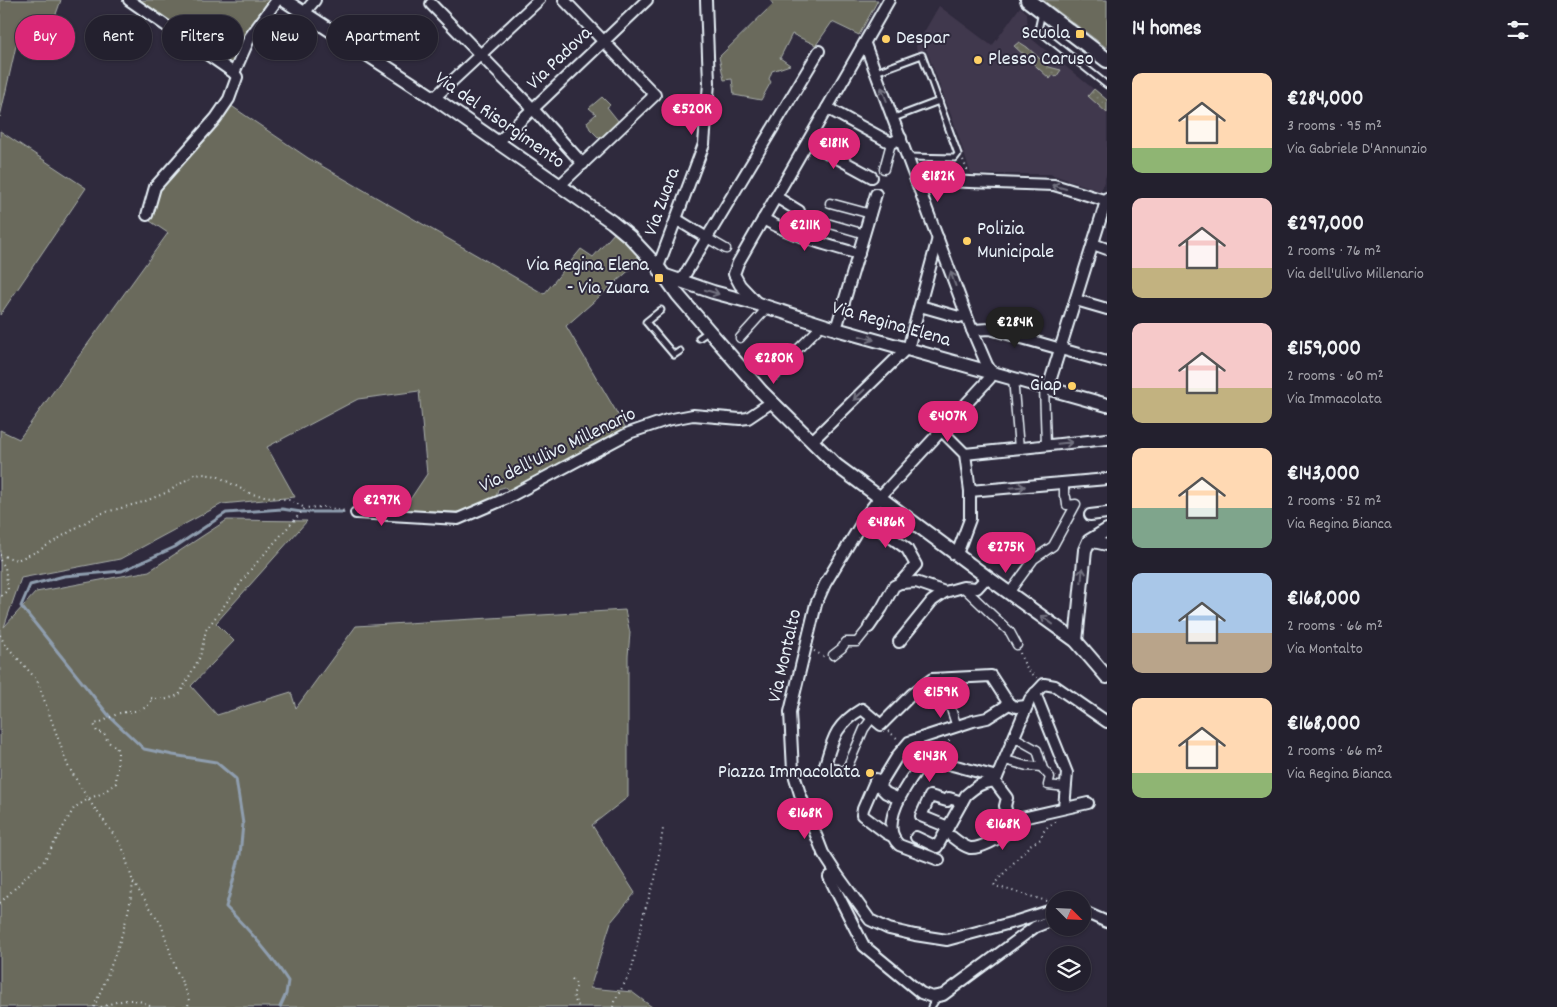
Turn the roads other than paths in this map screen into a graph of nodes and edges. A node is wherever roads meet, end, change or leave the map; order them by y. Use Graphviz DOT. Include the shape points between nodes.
graph roads {
  1 [pos="129,0"];
  2 [pos="277,0"];
  3 [pos="284,0"];
  4 [pos="315,0"];
  5 [pos="539,0"];
  6 [pos="564,0"];
  7 [pos="648,0"];
  8 [pos="706,0"];
  9 [pos="889,0"];
  10 [pos="1028,0"];
  11 [pos="431,4"];
  12 [pos="1043,11"];
  13 [pos="304,13"];
  14 [pos="604,42"];
  15 [pos="865,44"];
  16 [pos="820,51"];
  17 [pos="480,56"];
  18 [pos="1107,60"];
  19 [pos="876,72"];
  20 [pos="234,73"];
  21 [pos="1107,85"];
  22 [pos="434,98"];
  23 [pos="939,101"];
  24 [pos="827,108"];
  25 [pos="533,109"];
  26 [pos="894,118"];
  27 [pos="901,138"];
  28 [pos="808,142"];
  29 [pos="497,143"];
  30 [pos="891,144"];
  31 [pos="908,157"];
  32 [pos="583,164"];
  33 [pos="884,169"];
  34 [pos="872,177"];
  35 [pos="916,180"];
  36 [pos="559,186"];
  37 [pos="876,194"];
  38 [pos="776,197"];
  39 [pos="1107,200"];
  40 [pos="830,203"];
  41 [pos="799,211"];
  42 [pos="870,214"];
  43 [pos="147,215"];
  44 [pos="676,219"];
  45 [pos="813,219"];
  46 [pos="763,220"];
  47 [pos="865,234"];
  48 [pos="707,238"];
  49 [pos="938,238"];
  50 [pos="1093,244"];
  51 [pos="726,249"];
  52 [pos="1107,249"];
  53 [pos="859,254"];
  54 [pos="662,272"];
  55 [pos="681,281"];
  56 [pos="1076,300"];
  57 [pos="763,305"];
  58 [pos="920,306"];
  59 [pos="1107,309"];
  60 [pos="661,310"];
  61 [pos="966,315"];
  62 [pos="822,325"];
  63 [pos="836,330"];
  64 [pos="972,330"];
  65 [pos="740,338"];
  66 [pos="907,349"];
  67 [pos="1060,349"];
  68 [pos="680,351"];
  69 [pos="1107,362"];
  70 [pos="992,373"];
  71 [pos="776,375"];
  72 [pos="1014,378"];
  73 [pos="1046,387"];
  74 [pos="772,402"];
  75 [pos="1107,405"];
  76 [pos="942,431"];
  77 [pos="1107,439"];
  78 [pos="812,441"];
  79 [pos="1046,445"];
  80 [pos="1019,448"];
  81 [pos="965,454"];
  82 [pos="1107,479"];
  83 [pos="1064,483"];
  84 [pos="970,491"];
  85 [pos="880,497"];
  86 [pos="356,513"];
  87 [pos="1107,513"];
  88 [pos="1090,515"];
  89 [pos="864,518"];
  90 [pos="1107,530"];
  91 [pos="1089,541"];
  92 [pos="1107,545"];
  93 [pos="957,554"];
  94 [pos="987,577"];
  95 [pos="900,583"];
  96 [pos="963,587"];
  97 [pos="946,592"];
  98 [pos="1009,593"];
  99 [pos="869,627"];
  100 [pos="1076,641"];
  101 [pos="899,642"];
  102 [pos="1018,645"];
  103 [pos="834,655"];
  104 [pos="1107,677"];
  105 [pos="947,678"];
  106 [pos="1035,693"];
  107 [pos="1009,704"];
  108 [pos="1027,706"];
  109 [pos="872,718"];
  110 [pos="1107,722"];
  111 [pos="952,728"];
  112 [pos="1014,737"];
  113 [pos="1005,760"];
  114 [pos="1042,767"];
  115 [pos="838,771"];
  116 [pos="851,773"];
  117 [pos="997,778"];
  118 [pos="876,779"];
  119 [pos="1066,788"];
  120 [pos="900,799"];
  121 [pos="962,802"];
  122 [pos="1088,803"];
  123 [pos="1064,808"];
  124 [pos="1009,821"];
  125 [pos="948,827"];
  126 [pos="894,837"];
  127 [pos="916,837"];
  128 [pos="952,837"];
  129 [pos="939,860"];
  130 [pos="836,873"];
  131 [pos="1046,915"];
  132 [pos="1091,915"];
  133 [pos="1046,919"];
  134 [pos="1107,922"];
  135 [pos="938,997"];
  136 [pos="931,1007"];
  1 -- 20 [label="street"];
  2 -- 20 [label="street" via="250,37"];
  3 -- 13 [label="street, Via del Risorgimento"];
  4 -- 13 [label="street"];
  5 -- 17 [label="street"];
  6 -- 14 [label="street"];
  7 -- 14 [label="street, Via Padova"];
  8 -- 44 [label="street, Via Zuara" via="709,83 704,144"];
  9 -- 15 [label="street"];
  10 -- 12 [label="main road"];
  11 -- 17 [label="street"];
  12 -- 18 [label="main road"];
  12 -- 21 [label="lane" via="1038,30"];
  13 -- 22 [label="street, Via del Risorgimento"];
  14 -- 25 [label="street, Via Padova"];
  14 -- 32 [label="street" via="655,95"];
  15 -- 19 [label="street"];
  15 -- 24 [label="street"];
  16 -- 48 [label="street"];
  17 -- 22 [label="street"];
  17 -- 25 [label="street"];
  19 -- 23 [label="lane" via="922,55"];
  26 -- 19 [label="street, one-way"];
  20 -- 43 [label="street" via="236,82 229,99 155,188"];
  22 -- 29 [label="street, Via del Risorgimento"];
  23 -- 26 [label="lane"];
  23 -- 31 [label="lane" via="958,154 955,158"];
  24 -- 28 [label="street"];
  24 -- 30 [label="street"];
  25 -- 29 [label="street, Via Padova"];
  25 -- 32 [label="street"];
  26 -- 27 [label="street"];
  27 -- 30 [label="street"];
  27 -- 31 [label="street"];
  28 -- 34 [label="street"];
  28 -- 38 [label="street"];
  29 -- 36 [label="street, Via del Risorgimento"];
  30 -- 33 [label="street"];
  31 -- 35 [label="street"];
  32 -- 36 [label="street"];
  39 -- 35 [label="street, one-way" via="1054,185"];
  35 -- 49 [label="street"];
  36 -- 54 [label="street, Via del Risorgimento" via="630,237"];
  37 -- 42 [label="street"];
  38 -- 41 [label="street"];
  38 -- 46 [label="street"];
  39 -- 50 [label="street"];
  40 -- 42 [label="street"];
  42 -- 47 [label="street"];
  44 -- 48 [label="street"];
  44 -- 54 [label="street, Via Zuara"];
  45 -- 47 [label="street"];
  46 -- 53 [label="street" via="809,240"];
  46 -- 57 [label="street" via="734,274 740,285"];
  47 -- 53 [label="street"];
  48 -- 51 [label="street"];
  48 -- 55 [label="street"];
  49 -- 58 [label="street"];
  61 -- 49 [label="street, one-way"];
  50 -- 52 [label="street"];
  50 -- 56 [label="street"];
  53 -- 63 [label="street"];
  54 -- 55 [label="street, Via Regina Elena"];
  54 -- 74 [label="street, Via del Risorgimento" via="704,334"];
  55 -- 57 [label="street, Via Regina Elena, one-way"];
  56 -- 59 [label="street"];
  56 -- 67 [label="street"];
  57 -- 62 [label="street, Via Regina Elena"];
  57 -- 65 [label="street"];
  58 -- 61 [label="street" via="959,317"];
  58 -- 66 [label="street"];
  60 -- 68 [label="lane" via="646,322 674,355"];
  61 -- 64 [label="street"];
  62 -- 63 [label="street, Via Regina Elena"];
  62 -- 71 [label="street"];
  63 -- 66 [label="street, Via Regina Elena, one-way"];
  64 -- 67 [label="street" via="990,328"];
  64 -- 70 [label="street"];
  66 -- 70 [label="street, Via Regina Elena"];
  66 -- 78 [label="street, one-way"];
  67 -- 69 [label="street"];
  67 -- 73 [label="street"];
  70 -- 72 [label="street, Via Regina Elena"];
  70 -- 76 [label="street, Via Montalto"];
  72 -- 73 [label="street, Via Regina Elena"];
  72 -- 80 [label="street"];
  73 -- 75 [label="street, Via Regina Elena"];
  73 -- 79 [label="street"];
  74 -- 78 [label="street, Via del Risorgimento"];
  74 -- 86 [label="street, Via dell'Ulivo Millenario" via="748,418 693,415 629,433 504,499 458,519"];
  76 -- 81 [label="street"];
  76 -- 85 [label="street, Via Montalto"];
  79 -- 77 [label="street, one-way"];
  78 -- 85 [label="street, Via del Risorgimento" via="836,465"];
  79 -- 80 [label="street"];
  80 -- 81 [label="street"];
  81 -- 84 [label="street"];
  82 -- 83 [label="street"];
  84 -- 83 [label="street, one-way"];
  83 -- 98 [label="street" via="1067,505 1076,504 1053,546 1034,559"];
  84 -- 93 [label="street" via="971,513"];
  85 -- 89 [label="street, Via Montalto"];
  85 -- 93 [label="street, Via del Risorgimento"];
  87 -- 88 [label="street"];
  89 -- 95 [label="street" via="907,549 916,565"];
  89 -- 130 [label="street, Via Montalto" via="816,604 790,712 793,771 824,853"];
  90 -- 91 [label="street"];
  91 -- 92 [label="street"];
  100 -- 91 [label="street, one-way" via="1084,550"];
  93 -- 94 [label="street, Via del Risorgimento"];
  94 -- 96 [label="street" via="977,588"];
  94 -- 98 [label="street, Via del Risorgimento"];
  95 -- 97 [label="street" via="916,582"];
  95 -- 99 [label="street" via="894,586"];
  96 -- 97 [label="street"];
  96 -- 102 [label="street" via="1010,632"];
  97 -- 101 [label="street" via="932,601"];
  100 -- 98 [label="street, Via del Risorgimento, one-way"];
  99 -- 103 [label="street" via="857,642 846,642"];
  100 -- 104 [label="street, Via del Risorgimento"];
  105 -- 107 [label="street" via="991,676"];
  105 -- 109 [label="street" via="932,679 924,684 881,725"];
  105 -- 111 [label="street"];
  106 -- 108 [label="street"];
  106 -- 110 [label="street" via="1044,684 1055,686"];
  106 -- 119 [label="street" via="1067,773"];
  107 -- 108 [label="street"];
  107 -- 111 [label="street" via="987,718"];
  108 -- 112 [label="street"];
  109 -- 115 [label="street" via="862,709 834,735 825,765"];
  109 -- 116 [label="street" via="848,766"];
  111 -- 118 [label="street" via="905,745"];
  112 -- 113 [label="street"];
  112 -- 114 [label="street" via="1037,750"];
  113 -- 114 [label="street"];
  113 -- 117 [label="street"];
  114 -- 119 [label="street" via="1050,777 1048,785"];
  117 -- 120 [label="street" via="926,758 907,782"];
  117 -- 121 [label="street" via="974,788"];
  117 -- 124 [label="street" via="1007,798 1005,806"];
  118 -- 120 [label="street" via="886,793"];
  118 -- 126 [label="street" via="862,815"];
  119 -- 123 [label="street"];
  120 -- 126 [label="street" via="892,816"];
  121 -- 125 [label="street"];
  121 -- 125 [label="street" via="930,796 921,816"];
  122 -- 123 [label="street"];
  123 -- 124 [label="street"];
  124 -- 128 [label="street" via="1008,832 974,848"];
  125 -- 127 [label="street" via="937,847"];
  126 -- 129 [label="street" via="899,845"];
  130 -- 131 [label="street" via="870,920 889,929 916,935 947,940"];
  130 -- 135 [label="street, Via Montalto" via="829,877 864,946 921,993"];
  132 -- 134 [label="street"];
  133 -- 135 [label="street"];
  135 -- 136 [label="lane"];
}
